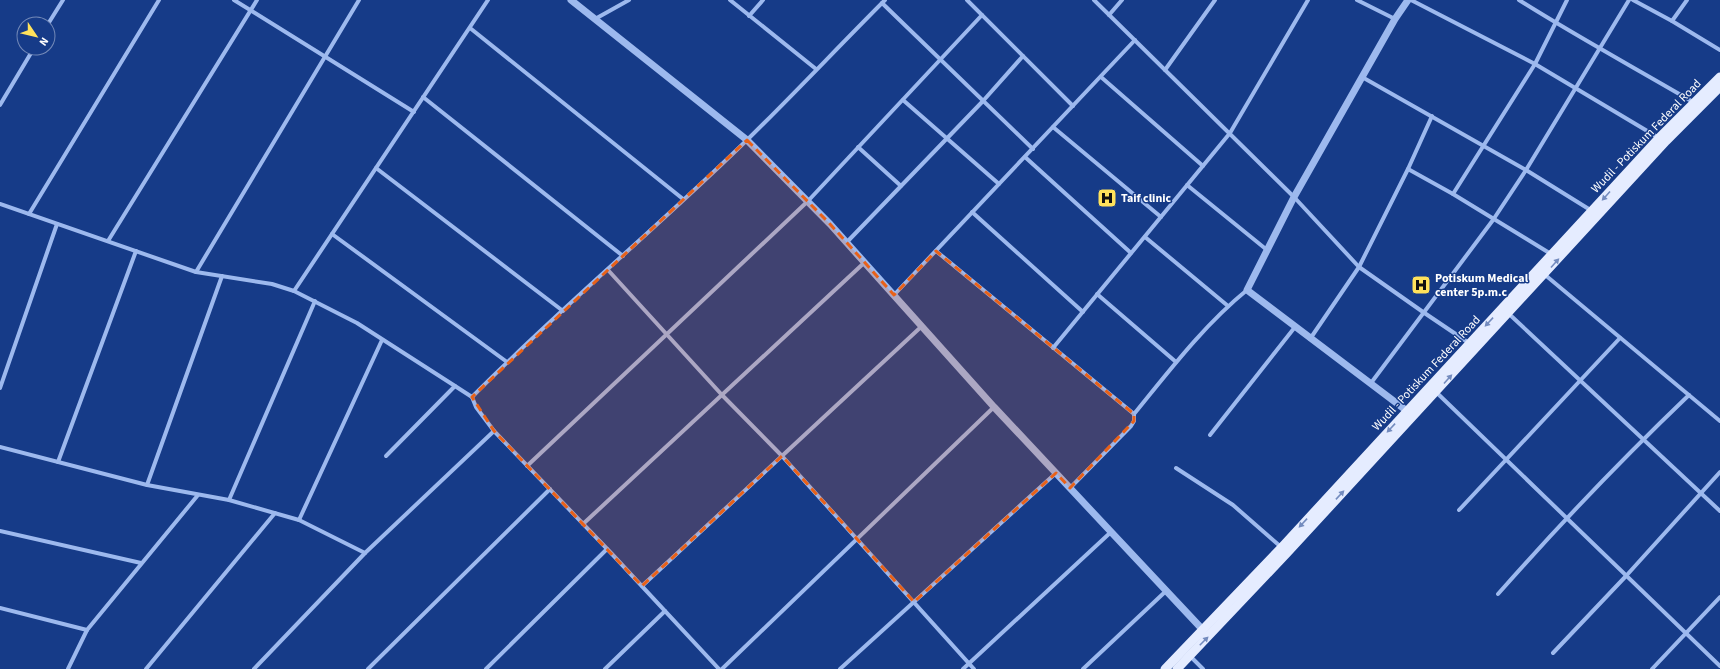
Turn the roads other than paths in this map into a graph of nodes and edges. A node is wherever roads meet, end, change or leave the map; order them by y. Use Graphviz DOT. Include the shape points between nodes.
graph roads {
  1 [pos="63,0"];
  2 [pos="159,0"];
  3 [pos="234,0"];
  4 [pos="257,0"];
  5 [pos="359,0"];
  6 [pos="488,0"];
  7 [pos="571,0"];
  8 [pos="629,0"];
  9 [pos="730,0"];
  10 [pos="763,0"];
  11 [pos="967,0"];
  12 [pos="1094,0"];
  13 [pos="1122,0"];
  14 [pos="1215,0"];
  15 [pos="1308,0"];
  16 [pos="1356,0"];
  17 [pos="1409,0"];
  18 [pos="1519,0"];
  19 [pos="1567,0"];
  20 [pos="1629,0"];
  21 [pos="1633,0"];
  22 [pos="1687,0"];
  23 [pos="883,2"];
  24 [pos="250,10"];
  25 [pos="982,15"];
  26 [pos="1109,15"];
  27 [pos="53,16"];
  28 [pos="749,16"];
  29 [pos="596,19"];
  30 [pos="1395,19"];
  31 [pos="1672,21"];
  32 [pos="1556,23"];
  33 [pos="470,28"];
  34 [pos="1135,40"];
  35 [pos="1600,47"];
  36 [pos="1720,50"];
  37 [pos="29,56"];
  38 [pos="326,56"];
  39 [pos="1023,56"];
  40 [pos="941,60"];
  41 [pos="1535,64"];
  42 [pos="816,69"];
  43 [pos="1165,70"];
  44 [pos="1101,77"];
  45 [pos="1362,77"];
  46 [pos="1720,77"];
  47 [pos="1575,87"];
  48 [pos="1720,87"];
  49 [pos="423,97"];
  50 [pos="903,100"];
  51 [pos="983,102"];
  52 [pos="1693,102"];
  53 [pos="0,105"];
  54 [pos="1073,106"];
  55 [pos="414,112"];
  56 [pos="1432,116"];
  57 [pos="1054,127"];
  58 [pos="1230,133"];
  59 [pos="1659,138"];
  60 [pos="947,139"];
  61 [pos="747,140"];
  62 [pos="1484,146"];
  63 [pos="858,147"];
  64 [pos="1032,149"];
  65 [pos="1025,157"];
  66 [pos="1202,166"];
  67 [pos="376,168"];
  68 [pos="1408,168"];
  69 [pos="1526,170"];
  70 [pos="999,184"];
  71 [pos="1187,185"];
  72 [pos="901,186"];
  73 [pos="1453,194"];
  74 [pos="1294,197"];
  75 [pos="684,199"];
  76 [pos="808,201"];
  77 [pos="0,204"];
  78 [pos="1592,211"];
  79 [pos="972,212"];
  80 [pos="29,214"];
  81 [pos="1161,217"];
  82 [pos="1493,220"];
  83 [pos="57,224"];
  84 [pos="332,234"];
  85 [pos="1145,237"];
  86 [pos="108,241"];
  87 [pos="847,242"];
  88 [pos="1267,250"];
  89 [pos="136,251"];
  90 [pos="936,251"];
  91 [pos="1131,253"];
  92 [pos="1551,254"];
  93 [pos="623,256"];
  94 [pos="865,262"];
  95 [pos="1359,267"];
  96 [pos="608,270"];
  97 [pos="196,272"];
  98 [pos="1541,272"];
  99 [pos="222,276"];
  100 [pos="1247,290"];
  101 [pos="294,291"];
  102 [pos="1097,294"];
  103 [pos="894,296"];
  104 [pos="315,301"];
  105 [pos="1228,306"];
  106 [pos="563,311"];
  107 [pos="1083,312"];
  108 [pos="1423,312"];
  109 [pos="1508,313"];
  110 [pos="922,326"];
  111 [pos="1295,327"];
  112 [pos="667,334"];
  113 [pos="1620,338"];
  114 [pos="1310,339"];
  115 [pos="382,340"];
  116 [pos="1470,343"];
  117 [pos="1053,348"];
  118 [pos="507,362"];
  119 [pos="1176,362"];
  120 [pos="1580,380"];
  121 [pos="1371,383"];
  122 [pos="455,386"];
  123 [pos="0,388"];
  124 [pos="1436,392"];
  125 [pos="722,395"];
  126 [pos="1689,395"];
  127 [pos="472,398"];
  128 [pos="994,407"];
  129 [pos="1407,411"];
  130 [pos="1134,414"];
  131 [pos="1720,421"];
  132 [pos="494,431"];
  133 [pos="1210,435"];
  134 [pos="1643,439"];
  135 [pos="0,448"];
  136 [pos="386,456"];
  137 [pos="782,456"];
  138 [pos="1507,461"];
  139 [pos="58,462"];
  140 [pos="527,466"];
  141 [pos="1176,468"];
  142 [pos="1720,472"];
  143 [pos="1056,473"];
  144 [pos="147,485"];
  145 [pos="1070,488"];
  146 [pos="550,489"];
  147 [pos="1700,492"];
  148 [pos="198,495"];
  149 [pos="229,500"];
  150 [pos="1459,510"];
  151 [pos="1720,511"];
  152 [pos="275,513"];
  153 [pos="1566,518"];
  154 [pos="299,520"];
  155 [pos="583,524"];
  156 [pos="0,531"];
  157 [pos="1111,532"];
  158 [pos="857,539"];
  159 [pos="608,549"];
  160 [pos="1284,550"];
  161 [pos="365,553"];
  162 [pos="141,563"];
  163 [pos="1626,576"];
  164 [pos="642,586"];
  165 [pos="1166,591"];
  166 [pos="1498,594"];
  167 [pos="1720,597"];
  168 [pos="914,602"];
  169 [pos="0,608"];
  170 [pos="665,611"];
  171 [pos="88,630"];
  172 [pos="1203,630"];
  173 [pos="1686,633"];
  174 [pos="1186,653"];
  175 [pos="1553,653"];
  176 [pos="969,664"];
  177 [pos="1720,666"];
  178 [pos="68,669"];
  179 [pos="146,669"];
  180 [pos="254,669"];
  181 [pos="368,669"];
  182 [pos="486,669"];
  183 [pos="605,669"];
  184 [pos="719,669"];
  185 [pos="722,669"];
  186 [pos="840,669"];
  187 [pos="963,669"];
  188 [pos="974,669"];
  189 [pos="1083,669"];
  190 [pos="1165,669"];
  191 [pos="1177,669"];
  192 [pos="1203,669"];
  193 [pos="1652,669"];
  1 -- 27 [label="street"];
  2 -- 80 [label="street"];
  3 -- 24 [label="street"];
  4 -- 24 [label="street"];
  5 -- 38 [label="street"];
  6 -- 33 [label="street"];
  7 -- 29 [label="street"];
  8 -- 29 [label="street"];
  9 -- 28 [label="street"];
  10 -- 28 [label="street"];
  11 -- 25 [label="street"];
  12 -- 26 [label="street"];
  13 -- 26 [label="street"];
  14 -- 43 [label="street"];
  15 -- 58 [label="street"];
  16 -- 30 [label="street"];
  17 -- 30 [label="street"];
  17 -- 41 [label="street"];
  18 -- 32 [label="street"];
  19 -- 32 [label="street"];
  20 -- 35 [label="street"];
  21 -- 31 [label="street"];
  22 -- 31 [label="street"];
  23 -- 40 [label="street"];
  23 -- 42 [label="street"];
  24 -- 38 [label="street"];
  24 -- 86 [label="street"];
  25 -- 39 [label="street"];
  25 -- 40 [label="street"];
  26 -- 34 [label="street"];
  28 -- 42 [label="street"];
  29 -- 61 [label="street"];
  30 -- 45 [label="street"];
  31 -- 36 [label="street"];
  32 -- 35 [label="street"];
  32 -- 41 [label="street"];
  33 -- 49 [label="street"];
  33 -- 75 [label="street"];
  34 -- 43 [label="street"];
  34 -- 44 [label="street"];
  35 -- 47 [label="street"];
  35 -- 52 [label="street"];
  37 -- 53 [label="street"];
  38 -- 55 [label="street"];
  38 -- 97 [label="street"];
  39 -- 51 [label="street"];
  39 -- 54 [label="street"];
  40 -- 50 [label="street"];
  40 -- 51 [label="street"];
  41 -- 47 [label="street"];
  41 -- 62 [label="street"];
  42 -- 61 [label="street"];
  43 -- 58 [label="street"];
  44 -- 54 [label="street"];
  44 -- 66 [label="street"];
  45 -- 56 [label="street"];
  45 -- 74 [label="street"];
  46 -- 52 [label="main road, Wudil - Potiskum Federal Road"];
  47 -- 59 [label="street"];
  47 -- 69 [label="street"];
  98 -- 48 [label="main road, Wudil - Potiskum Federal Road, one-way"];
  49 -- 55 [label="street"];
  49 -- 93 [label="street"];
  50 -- 60 [label="street"];
  50 -- 63 [label="street"];
  51 -- 60 [label="street"];
  51 -- 64 [label="street"];
  52 -- 59 [label="main road, Wudil - Potiskum Federal Road"];
  54 -- 57 [label="street"];
  55 -- 67 [label="street"];
  56 -- 62 [label="street"];
  56 -- 68 [label="street"];
  57 -- 64 [label="street"];
  57 -- 81 [label="street"];
  58 -- 66 [label="street"];
  58 -- 74 [label="street"];
  59 -- 78 [label="main road, Wudil - Potiskum Federal Road, one-way"];
  60 -- 70 [label="street"];
  60 -- 72 [label="street"];
  61 -- 75 [label="street"];
  61 -- 76 [label="street"];
  62 -- 69 [label="street"];
  62 -- 73 [label="street"];
  63 -- 72 [label="street"];
  63 -- 76 [label="street"];
  64 -- 65 [label="street"];
  65 -- 70 [label="street"];
  65 -- 91 [label="street"];
  66 -- 71 [label="street"];
  67 -- 84 [label="street"];
  67 -- 106 [label="street"];
  68 -- 73 [label="street"];
  68 -- 95 [label="street"];
  69 -- 78 [label="street"];
  69 -- 82 [label="street"];
  70 -- 79 [label="street"];
  71 -- 81 [label="street"];
  71 -- 88 [label="street"];
  72 -- 87 [label="street"];
  73 -- 82 [label="street"];
  74 -- 88 [label="street"];
  74 -- 95 [label="street"];
  75 -- 93 [label="street"];
  76 -- 87 [label="street"];
  76 -- 112 [label="street"];
  77 -- 80 [label="street"];
  78 -- 92 [label="main road, Wudil - Potiskum Federal Road"];
  79 -- 90 [label="street"];
  79 -- 107 [label="street"];
  80 -- 83 [label="street"];
  81 -- 85 [label="street"];
  82 -- 92 [label="street"];
  82 -- 108 [label="street"];
  83 -- 86 [label="street"];
  83 -- 123 [label="street"];
  84 -- 101 [label="street"];
  84 -- 118 [label="street"];
  85 -- 91 [label="street"];
  85 -- 105 [label="street"];
  86 -- 89 [label="street"];
  87 -- 94 [label="street"];
  88 -- 100 [label="street"];
  89 -- 97 [label="street"];
  89 -- 139 [label="street"];
  90 -- 103 [label="street"];
  90 -- 117 [label="street"];
  91 -- 102 [label="street"];
  92 -- 98 [label="main road, Wudil - Potiskum Federal Road"];
  93 -- 96 [label="street"];
  94 -- 103 [label="street"];
  94 -- 125 [label="street"];
  95 -- 108 [label="street"];
  95 -- 114 [label="street"];
  96 -- 106 [label="street"];
  96 -- 112 [label="street"];
  97 -- 99 [label="street"];
  98 -- 109 [label="main road, Wudil - Potiskum Federal Road"];
  98 -- 113 [label="street"];
  98 -- 116 [label="main road, Wudil - Potiskum Federal Road, one-way"];
  99 -- 101 [label="street" via="272,284"];
  99 -- 144 [label="street"];
  100 -- 105 [label="street"];
  100 -- 111 [label="street"];
  101 -- 104 [label="street"];
  102 -- 107 [label="street"];
  102 -- 119 [label="street"];
  103 -- 110 [label="street"];
  104 -- 115 [label="street" via="357,323"];
  104 -- 149 [label="street"];
  105 -- 119 [label="street"];
  106 -- 118 [label="street"];
  107 -- 117 [label="street"];
  108 -- 116 [label="street"];
  108 -- 121 [label="street"];
  109 -- 120 [label="street"];
  124 -- 109 [label="main road, Wudil - Potiskum Federal Road, one-way"];
  110 -- 128 [label="street"];
  110 -- 137 [label="street"];
  111 -- 114 [label="street"];
  111 -- 133 [label="street"];
  112 -- 125 [label="street"];
  112 -- 140 [label="street"];
  113 -- 120 [label="street"];
  113 -- 126 [label="street"];
  114 -- 121 [label="street"];
  115 -- 122 [label="street"];
  115 -- 154 [label="street"];
  116 -- 129 [label="main road, Wudil - Potiskum Federal Road"];
  117 -- 130 [label="street"];
  118 -- 127 [label="street"];
  119 -- 130 [label="street"];
  120 -- 134 [label="street"];
  120 -- 138 [label="street"];
  121 -- 129 [label="street"];
  122 -- 127 [label="street"];
  122 -- 136 [label="street"];
  124 -- 138 [label="street"];
  160 -- 124 [label="main road, Wudil - Potiskum Federal Road, one-way"];
  125 -- 137 [label="street"];
  125 -- 155 [label="street"];
  126 -- 131 [label="street"];
  126 -- 134 [label="street"];
  127 -- 132 [label="street"];
  128 -- 143 [label="street"];
  128 -- 158 [label="street"];
  129 -- 160 [label="main road, Wudil - Potiskum Federal Road, one-way"];
  130 -- 145 [label="street" via="1131,426"];
  132 -- 140 [label="street"];
  132 -- 161 [label="street"];
  134 -- 147 [label="street"];
  134 -- 153 [label="street"];
  135 -- 139 [label="street"];
  137 -- 158 [label="street"];
  137 -- 164 [label="street"];
  138 -- 150 [label="street"];
  138 -- 153 [label="street"];
  139 -- 144 [label="street"];
  140 -- 146 [label="street"];
  141 -- 160 [label="street" via="1233,505"];
  142 -- 147 [label="street"];
  143 -- 145 [label="street"];
  143 -- 168 [label="street"];
  144 -- 148 [label="street"];
  145 -- 157 [label="street"];
  146 -- 155 [label="street"];
  146 -- 181 [label="street"];
  147 -- 151 [label="street"];
  147 -- 163 [label="street"];
  148 -- 149 [label="street"];
  148 -- 162 [label="street"];
  149 -- 152 [label="street"];
  152 -- 154 [label="street"];
  152 -- 179 [label="street"];
  153 -- 163 [label="street"];
  153 -- 166 [label="street"];
  154 -- 161 [label="street"];
  155 -- 159 [label="street"];
  156 -- 162 [label="street"];
  157 -- 165 [label="street"];
  157 -- 176 [label="street"];
  158 -- 168 [label="street"];
  158 -- 185 [label="street"];
  159 -- 164 [label="street"];
  159 -- 182 [label="street"];
  160 -- 172 [label="main road, Wudil - Potiskum Federal Road"];
  174 -- 160 [label="main road, Wudil - Potiskum Federal Road, one-way"];
  161 -- 180 [label="street"];
  162 -- 171 [label="street"];
  163 -- 173 [label="street"];
  163 -- 175 [label="street"];
  164 -- 170 [label="street"];
  165 -- 172 [label="street"];
  165 -- 189 [label="street"];
  167 -- 173 [label="street"];
  168 -- 176 [label="street"];
  168 -- 186 [label="street"];
  169 -- 171 [label="street"];
  170 -- 183 [label="street"];
  170 -- 184 [label="street"];
  171 -- 178 [label="street"];
  172 -- 174 [label="main road, Wudil - Potiskum Federal Road"];
  173 -- 177 [label="street"];
  173 -- 193 [label="street"];
  174 -- 190 [label="main road, Wudil - Potiskum Federal Road"];
  174 -- 191 [label="main road, Wudil - Potiskum Federal Road"];
  174 -- 192 [label="street"];
  176 -- 187 [label="street"];
  176 -- 188 [label="street"];
}
